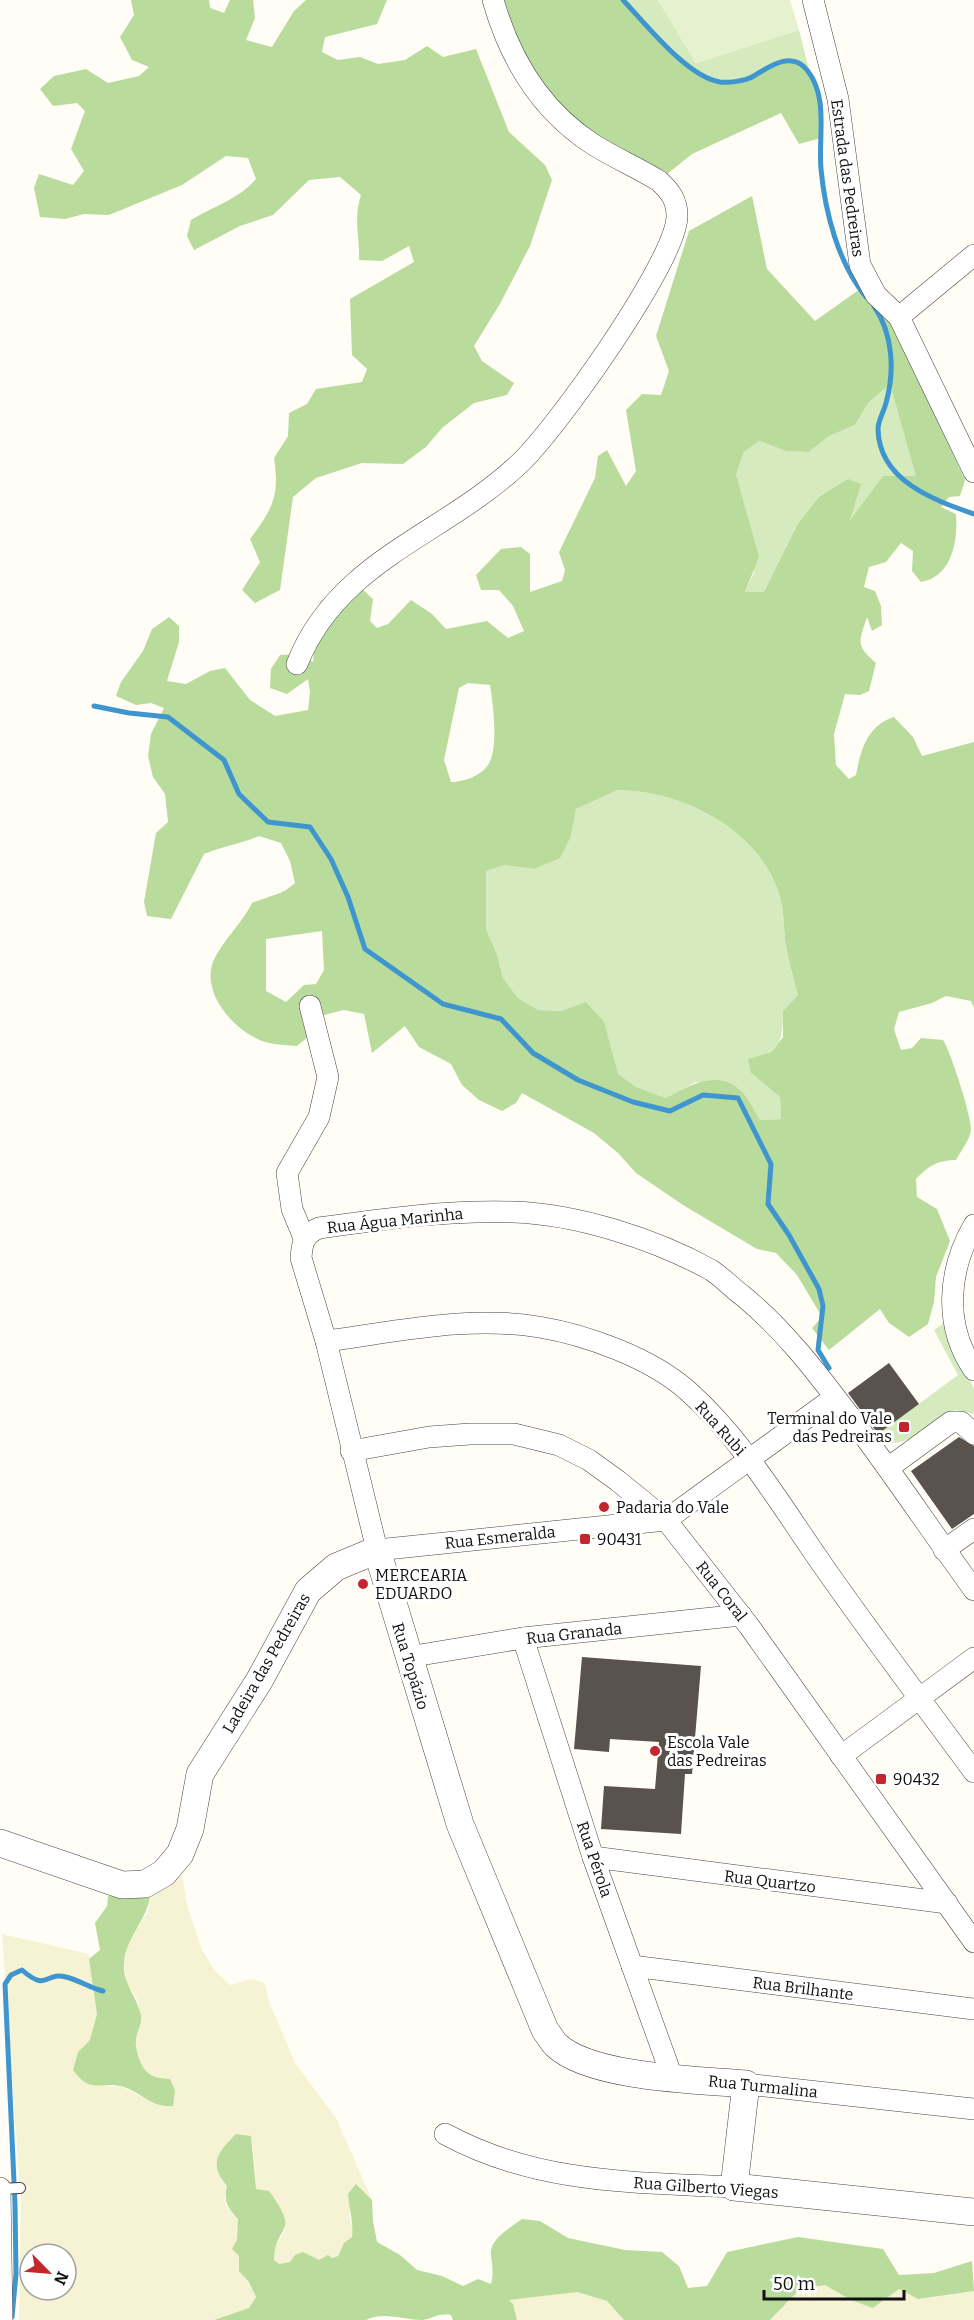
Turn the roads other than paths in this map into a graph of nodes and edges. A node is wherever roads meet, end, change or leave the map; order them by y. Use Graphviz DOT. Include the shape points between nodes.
graph roads {
  1 [pos="493,0"];
  2 [pos="813,0"];
  3 [pos="974,255"];
  4 [pos="899,317"];
  5 [pos="974,472"];
  6 [pos="297,664"];
  7 [pos="310,1006"];
  8 [pos="974,1225"];
  9 [pos="304,1238"];
  10 [pos="326,1341"];
  11 [pos="974,1370"];
  12 [pos="835,1397"];
  13 [pos="974,1434"];
  14 [pos="351,1451"];
  15 [pos="748,1459"];
  16 [pos="888,1468"];
  17 [pos="666,1520"];
  18 [pos="974,1529"];
  19 [pos="377,1550"];
  20 [pos="945,1550"];
  21 [pos="974,1590"];
  22 [pos="741,1615"];
  23 [pos="523,1638"];
  24 [pos="408,1657"];
  25 [pos="974,1658"];
  26 [pos="919,1698"];
  27 [pos="841,1756"];
  28 [pos="974,1772"];
  29 [pos="0,1843"];
  30 [pos="593,1857"];
  31 [pos="947,1903"];
  32 [pos="974,1942"];
  33 [pos="632,1966"];
  34 [pos="974,2008"];
  35 [pos="557,2045"];
  36 [pos="672,2078"];
  37 [pos="746,2085"];
  38 [pos="974,2109"];
  39 [pos="445,2134"];
  40 [pos="734,2187"];
  41 [pos="10,2188"];
  42 [pos="974,2212"];
  43 [pos="2,2320"];
  1 -- 6 [label="street" via="514,58 542,101 570,128 670,191 677,217 672,235 639,301 549,431 492,487 391,552 338,596 307,639"];
  2 -- 4 [label="street, Estrada das Pedreiras" via="838,99 860,265 876,295"];
  3 -- 4 [label="street"];
  4 -- 5 [label="street, Estrada das Pedreiras"];
  7 -- 9 [label="street" via="328,1077 318,1117 287,1173 292,1209"];
  8 -- 11 [label="street" via="955,1266 953,1287 956,1329"];
  9 -- 10 [label="street, Rua Topázio" via="301,1258"];
  9 -- 12 [label="street, Rua Água Marinha" via="319,1228 433,1213 514,1212 584,1223 648,1241 712,1271 766,1315"];
  10 -- 14 [label="street, Rua Topázio"];
  10 -- 15 [label="street, Rua Rubi" via="442,1326 495,1324 538,1327 584,1339 637,1358 687,1390"];
  12 -- 15 [label="street"];
  12 -- 16 [label="street, Rua Água Marinha"];
  13 -- 16 [label="street" via="961,1422 951,1422"];
  14 -- 17 [label="street, Rua Coral" via="429,1437 514,1434 559,1445 589,1460"];
  14 -- 19 [label="street, Rua Topázio"];
  15 -- 17 [label="street"];
  15 -- 26 [label="street, Rua Rubi"];
  16 -- 20 [label="street, Rua Água Marinha"];
  17 -- 19 [label="street, Rua Esmeralda"];
  17 -- 22 [label="street, Rua Coral"];
  18 -- 20 [label="street"];
  19 -- 24 [label="street, Rua Topázio"];
  19 -- 29 [label="street, Ladeira das Pedreiras" via="336,1567 308,1591 259,1681 200,1774 190,1829 180,1854 164,1873 145,1884 122,1885"];
  20 -- 21 [label="street, Rua Água Marinha"];
  22 -- 23 [label="street, Rua Granada"];
  22 -- 27 [label="street, Rua Coral"];
  23 -- 24 [label="street, Rua Granada"];
  23 -- 30 [label="street, Rua Pérola"];
  24 -- 35 [label="street, Rua Topázio" via="460,1824 545,2030"];
  25 -- 26 [label="street"];
  26 -- 27 [label="street"];
  26 -- 28 [label="street, Rua Rubi"];
  27 -- 31 [label="street, Rua Coral"];
  30 -- 31 [label="street, Rua Quartzo"];
  30 -- 33 [label="street, Rua Pérola"];
  31 -- 32 [label="street, Rua Coral"];
  33 -- 34 [label="street, Rua Brilhante"];
  33 -- 36 [label="street, Rua Pérola"];
  35 -- 36 [label="street, Rua Turmalina" via="598,2065"];
  36 -- 37 [label="street, Rua Turmalina"];
  37 -- 38 [label="street, Rua Turmalina"];
  37 -- 40 [label="street"];
  39 -- 40 [label="street, Rua Gilberto Viegas" via="478,2151 528,2168 575,2178"];
  40 -- 42 [label="street, Rua Gilberto Viegas"];
  41 -- 43 [label="street"];
}
